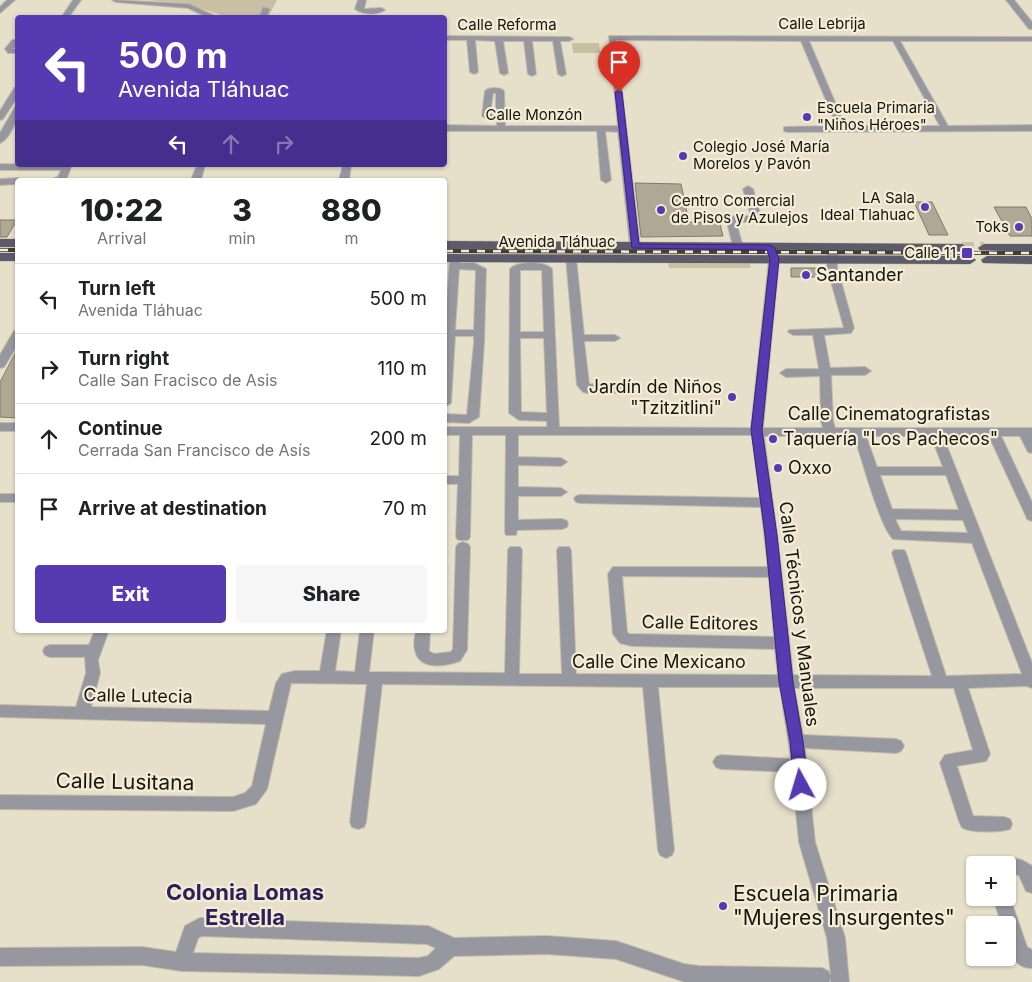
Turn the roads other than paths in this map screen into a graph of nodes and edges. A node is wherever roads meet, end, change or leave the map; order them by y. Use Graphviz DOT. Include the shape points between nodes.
graph roads {
  1 [pos="11,0"];
  2 [pos="77,0"];
  3 [pos="86,0"];
  4 [pos="116,0"];
  5 [pos="362,0"];
  6 [pos="384,0"];
  7 [pos="1010,0"];
  8 [pos="266,9"];
  9 [pos="0,10"];
  10 [pos="380,14"];
  11 [pos="66,15"];
  12 [pos="76,15"];
  13 [pos="209,15"];
  14 [pos="263,15"];
  15 [pos="1032,27"];
  16 [pos="447,38"];
  17 [pos="471,38"];
  18 [pos="804,38"];
  19 [pos="895,38"];
  20 [pos="1032,38"];
  21 [pos="499,39"];
  22 [pos="528,39"];
  23 [pos="556,39"];
  24 [pos="569,39"];
  25 [pos="15,42"];
  26 [pos="15,51"];
  27 [pos="474,72"];
  28 [pos="504,73"];
  29 [pos="532,74"];
  30 [pos="562,74"];
  31 [pos="15,94"];
  32 [pos="15,114"];
  33 [pos="0,117"];
  34 [pos="500,117"];
  35 [pos="447,128"];
  36 [pos="501,128"];
  37 [pos="945,128"];
  38 [pos="1032,128"];
  39 [pos="601,129"];
  40 [pos="623,129"];
  41 [pos="787,129"];
  42 [pos="842,129"];
  43 [pos="0,140"];
  44 [pos="0,167"];
  45 [pos="15,167"];
  46 [pos="15,167"];
  47 [pos="67,167"];
  48 [pos="606,180"];
  49 [pos="15,181"];
  50 [pos="0,182"];
  51 [pos="748,189"];
  52 [pos="702,219"];
  53 [pos="731,220"];
  54 [pos="0,243"];
  55 [pos="15,243"];
  56 [pos="447,245"];
  57 [pos="635,246"];
  58 [pos="738,247"];
  59 [pos="962,248"];
  60 [pos="984,248"];
  61 [pos="1032,248"];
  62 [pos="772,253"];
  63 [pos="833,253"];
  64 [pos="0,257"];
  65 [pos="15,257"];
  66 [pos="571,258"];
  67 [pos="452,260"];
  68 [pos="970,260"];
  69 [pos="987,260"];
  70 [pos="1032,260"];
  71 [pos="793,332"];
  72 [pos="818,332"];
  73 [pos="450,333"];
  74 [pos="479,333"];
  75 [pos="516,335"];
  76 [pos="550,335"];
  77 [pos="15,338"];
  78 [pos="578,338"];
  79 [pos="615,338"];
  80 [pos="0,365"];
  81 [pos="865,371"];
  82 [pos="825,372"];
  83 [pos="786,373"];
  84 [pos="447,374"];
  85 [pos="628,390"];
  86 [pos="553,417"];
  87 [pos="447,418"];
  88 [pos="0,427"];
  89 [pos="15,427"];
  90 [pos="447,430"];
  91 [pos="757,430"];
  92 [pos="466,431"];
  93 [pos="512,431"];
  94 [pos="553,431"];
  95 [pos="830,431"];
  96 [pos="858,431"];
  97 [pos="935,431"];
  98 [pos="993,431"];
  99 [pos="1028,432"];
  100 [pos="1032,449"];
  101 [pos="512,461"];
  102 [pos="561,462"];
  103 [pos="871,471"];
  104 [pos="950,471"];
  105 [pos="447,480"];
  106 [pos="465,480"];
  107 [pos="512,491"];
  108 [pos="561,492"];
  109 [pos="15,496"];
  110 [pos="0,498"];
  111 [pos="580,499"];
  112 [pos="765,503"];
  113 [pos="886,514"];
  114 [pos="966,514"];
  115 [pos="1032,516"];
  116 [pos="562,524"];
  117 [pos="976,538"];
  118 [pos="515,550"];
  119 [pos="564,550"];
  120 [pos="899,553"];
  121 [pos="774,572"];
  122 [pos="101,633"];
  123 [pos="333,633"];
  124 [pos="367,633"];
  125 [pos="423,633"];
  126 [pos="782,643"];
  127 [pos="50,651"];
  128 [pos="94,651"];
  129 [pos="438,660"];
  130 [pos="326,676"];
  131 [pos="368,678"];
  132 [pos="436,680"];
  133 [pos="512,680"];
  134 [pos="569,680"];
  135 [pos="650,681"];
  136 [pos="1032,681"];
  137 [pos="786,682"];
  138 [pos="941,682"];
  139 [pos="959,682"];
  140 [pos="0,712"];
  141 [pos="82,713"];
  142 [pos="276,718"];
  143 [pos="796,741"];
  144 [pos="896,746"];
  145 [pos="721,762"];
  146 [pos="799,766"];
  147 [pos="0,802"];
  148 [pos="358,822"];
  149 [pos="1004,824"];
  150 [pos="666,850"];
  151 [pos="1016,866"];
  152 [pos="1032,885"];
  153 [pos="1005,906"];
  154 [pos="453,947"];
  155 [pos="0,957"];
  156 [pos="1032,959"];
  157 [pos="182,962"];
  158 [pos="822,978"];
  159 [pos="840,982"];
  1 -- 9 [label="street"];
  2 -- 11 [label="street"];
  3 -- 12 [label="street"];
  4 -- 13 [label="street" via="165,8 189,6"];
  5 -- 10 [label="street" via="359,9"];
  6 -- 10 [label="street"];
  7 -- 15 [label="street"];
  8 -- 14 [label="street"];
  16 -- 17 [label="street, Calle Reforma"];
  17 -- 21 [label="street, Calle Reforma"];
  17 -- 27 [label="street"];
  18 -- 19 [label="street, Calle Lebrija"];
  18 -- 40 [label="street, Calle Lebrija" via="612,38"];
  18 -- 42 [label="street"];
  19 -- 20 [label="street, Calle Lebrija"];
  19 -- 37 [label="street"];
  21 -- 22 [label="street, Calle Reforma"];
  21 -- 28 [label="street"];
  22 -- 23 [label="street, Calle Reforma"];
  22 -- 29 [label="street"];
  23 -- 24 [label="street, Calle Reforma"];
  23 -- 30 [label="street"];
  25 -- 26 [label="street" via="9,49"];
  31 -- 33 [label="street"];
  32 -- 43 [label="street"];
  34 -- 36 [label="street"];
  35 -- 36 [label="street, Calle Monzón"];
  36 -- 39 [label="street, Calle Monzón"];
  37 -- 38 [label="street"];
  37 -- 42 [label="street"];
  39 -- 40 [label="street, Calle Monzón"];
  39 -- 48 [label="street"];
  40 -- 57 [label="street"];
  41 -- 42 [label="street"];
  44 -- 45 [label="street"];
  46 -- 47 [label="street"];
  49 -- 50 [label="street"];
  51 -- 53 [label="street" via="756,217"];
  52 -- 53 [label="street"];
  53 -- 58 [label="street"];
  54 -- 55 [label="main road"];
  56 -- 57 [label="main road, Avenida Tláhuac"];
  57 -- 58 [label="main road, Avenida Tláhuac"];
  58 -- 62 [label="main road, Avenida Tláhuac"];
  59 -- 63 [label="main road, Avenida Tláhuac"];
  60 -- 61 [label="main road"];
  62 -- 63 [label="main road, Avenida Tláhuac"];
  62 -- 66 [label="main road, Avenida Tláhuac"];
  62 -- 91 [label="street, Calle Técnicos y Manuales"];
  63 -- 68 [label="main road, Avenida Tláhuac"];
  63 -- 72 [label="street" via="832,267 849,328 841,332"];
  64 -- 65 [label="main road"];
  66 -- 67 [label="main road, Avenida Tláhuac"];
  66 -- 78 [label="street"];
  67 -- 73 [label="street"];
  67 -- 74 [label="street" via="481,269"];
  69 -- 70 [label="main road"];
  71 -- 72 [label="street"];
  72 -- 82 [label="street"];
  73 -- 74 [label="street"];
  73 -- 84 [label="street"];
  74 -- 87 [label="street" via="473,417"];
  75 -- 76 [label="street"];
  75 -- 76 [label="street" via="516,268 545,267"];
  75 -- 86 [label="street" via="515,413 519,416"];
  76 -- 86 [label="street"];
  77 -- 80 [label="street"];
  78 -- 79 [label="street"];
  78 -- 85 [label="street" via="583,385 587,389"];
  81 -- 82 [label="street"];
  82 -- 83 [label="street"];
  82 -- 95 [label="street"];
  86 -- 94 [label="street"];
  88 -- 89 [label="street"];
  90 -- 92 [label="street, Calle Cinematografistas"];
  91 -- 94 [label="street, Calle Cinematografistas"];
  91 -- 95 [label="street, Calle Cinematografistas"];
  91 -- 112 [label="street, Calle Técnicos y Manuales"];
  92 -- 93 [label="street, Calle Cinematografistas"];
  92 -- 106 [label="street"];
  93 -- 94 [label="street, Calle Cinematografistas"];
  93 -- 101 [label="street"];
  95 -- 96 [label="street, Calle Cinematografistas"];
  96 -- 97 [label="street, Calle Cinematografistas"];
  96 -- 103 [label="street"];
  97 -- 98 [label="street, Calle Cinematografistas"];
  97 -- 104 [label="street"];
  98 -- 99 [label="street, Calle Cinematografistas"];
  98 -- 115 [label="street"];
  99 -- 100 [label="street"];
  101 -- 102 [label="street"];
  101 -- 107 [label="street"];
  103 -- 104 [label="street"];
  103 -- 113 [label="street"];
  104 -- 114 [label="street"];
  105 -- 106 [label="street"];
  106 -- 129 [label="street" via="460,650 454,657"];
  107 -- 108 [label="street"];
  107 -- 116 [label="street" via="512,528"];
  109 -- 110 [label="street"];
  111 -- 112 [label="street"];
  112 -- 121 [label="street, Calle Técnicos y Manuales"];
  113 -- 114 [label="street"];
  113 -- 117 [label="street" via="898,536"];
  114 -- 117 [label="street"];
  117 -- 136 [label="street"];
  118 -- 133 [label="street"];
  119 -- 134 [label="street"];
  120 -- 138 [label="street"];
  121 -- 126 [label="street, Calle Técnicos y Manuales"];
  121 -- 126 [label="street, Calle Editores" via="624,570 615,574 620,634 632,640"];
  122 -- 128 [label="street"];
  123 -- 130 [label="street"];
  124 -- 131 [label="street"];
  125 -- 129 [label="street" via="423,655"];
  126 -- 137 [label="street, Calle Técnicos y Manuales"];
  127 -- 128 [label="street"];
  128 -- 141 [label="street" via="91,660 94,673"];
  129 -- 132 [label="street"];
  130 -- 131 [label="street, Calle Cine Mexicano"];
  130 -- 142 [label="street, Calle Cine Mexicano" via="287,678 283,683"];
  131 -- 132 [label="street, Calle Cine Mexicano"];
  131 -- 148 [label="street"];
  132 -- 133 [label="street, Calle Cine Mexicano"];
  133 -- 134 [label="street, Calle Cine Mexicano"];
  134 -- 135 [label="street, Calle Cine Mexicano"];
  135 -- 137 [label="street, Calle Cine Mexicano"];
  135 -- 150 [label="street"];
  136 -- 139 [label="street, Calle Cine Mexicano"];
  137 -- 138 [label="street, Calle Cine Mexicano"];
  137 -- 143 [label="street, Calle Técnicos y Manuales"];
  138 -- 139 [label="street, Calle Cine Mexicano"];
  139 -- 149 [label="street" via="982,754 948,763 967,822"];
  140 -- 141 [label="street, Calle Lutecia"];
  141 -- 142 [label="street, Calle Lutecia"];
  142 -- 147 [label="street, Calle Lusitana" via="259,789 250,799 233,804"];
  143 -- 144 [label="street"];
  143 -- 146 [label="street, Calle Técnicos y Manuales"];
  145 -- 146 [label="street"];
  146 -- 159 [label="street, Calle Técnicos y Manuales" via="809,852 836,938"];
  151 -- 152 [label="street" via="1027,872"];
  153 -- 156 [label="street" via="1020,953"];
  154 -- 157 [label="street" via="433,963 419,967"];
  154 -- 157 [label="street" via="428,935 200,927 191,932"];
  154 -- 158 [label="street" via="547,945 616,950 684,973"];
  155 -- 157 [label="street" via="142,956"];
}
